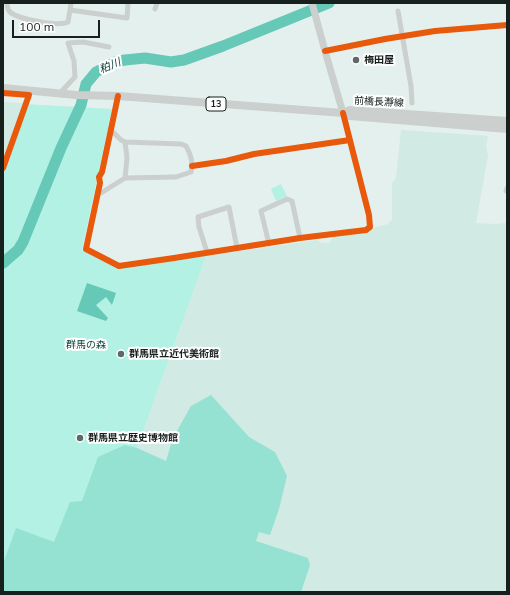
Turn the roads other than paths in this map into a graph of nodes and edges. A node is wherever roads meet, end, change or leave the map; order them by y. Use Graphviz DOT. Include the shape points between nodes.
graph roads {
  1 [pos="7,3"];
  2 [pos="71,3"];
  3 [pos="128,3"];
  4 [pos="312,3"];
  5 [pos="70,10"];
  6 [pos="398,11"];
  7 [pos="507,25"];
  8 [pos="402,36"];
  9 [pos="110,47"];
  10 [pos="325,51"];
  11 [pos="3,88"];
  12 [pos="60,93"];
  13 [pos="118,96"];
  14 [pos="412,104"];
  15 [pos="343,113"];
  16 [pos="507,121"];
  17 [pos="110,129"];
  18 [pos="507,129"];
  19 [pos="350,140"];
  20 [pos="125,142"];
  21 [pos="192,166"];
  22 [pos="126,178"];
  23 [pos="98,192"];
  24 [pos="300,238"];
  25 [pos="269,244"];
  26 [pos="237,248"];
  27 [pos="207,252"];
  1 -- 5 [label="street" via="11,13 43,22 68,22"];
  2 -- 5 [label="street"];
  3 -- 5 [label="street" via="128,18"];
  4 -- 10 [label="main road"];
  6 -- 8 [label="street"];
  7 -- 8 [label="street" via="455,28"];
  8 -- 10 [label="street"];
  8 -- 14 [label="street"];
  9 -- 12 [label="street" via="83,42 68,43 74,61 75,77"];
  10 -- 15 [label="main road"];
  11 -- 12 [label="main road, 前橋長瀞線 / 13"];
  12 -- 13 [label="main road, 前橋長瀞線 / 13"];
  13 -- 15 [label="main road, 前橋長瀞線 / 13"];
  13 -- 17 [label="street"];
  15 -- 16 [label="main road, 前橋長瀞線 / 13" via="350,110"];
  15 -- 18 [label="main road, 前橋長瀞線 / 13" via="350,116"];
  15 -- 19 [label="street"];
  17 -- 20 [label="street"];
  17 -- 23 [label="street"];
  19 -- 21 [label="street"];
  19 -- 24 [label="street" via="370,227 366,230"];
  20 -- 21 [label="street" via="181,144 186,146 191,156"];
  20 -- 22 [label="street"];
  21 -- 22 [label="street" via="191,172 176,177"];
  22 -- 23 [label="street" via="101,193"];
  23 -- 27 [label="street" via="86,249 119,266"];
  24 -- 25 [label="street"];
  24 -- 25 [label="street" via="292,200 287,199 261,211"];
  25 -- 26 [label="street"];
  26 -- 27 [label="street"];
  26 -- 27 [label="street" via="229,207 198,217 198,227"];
}
